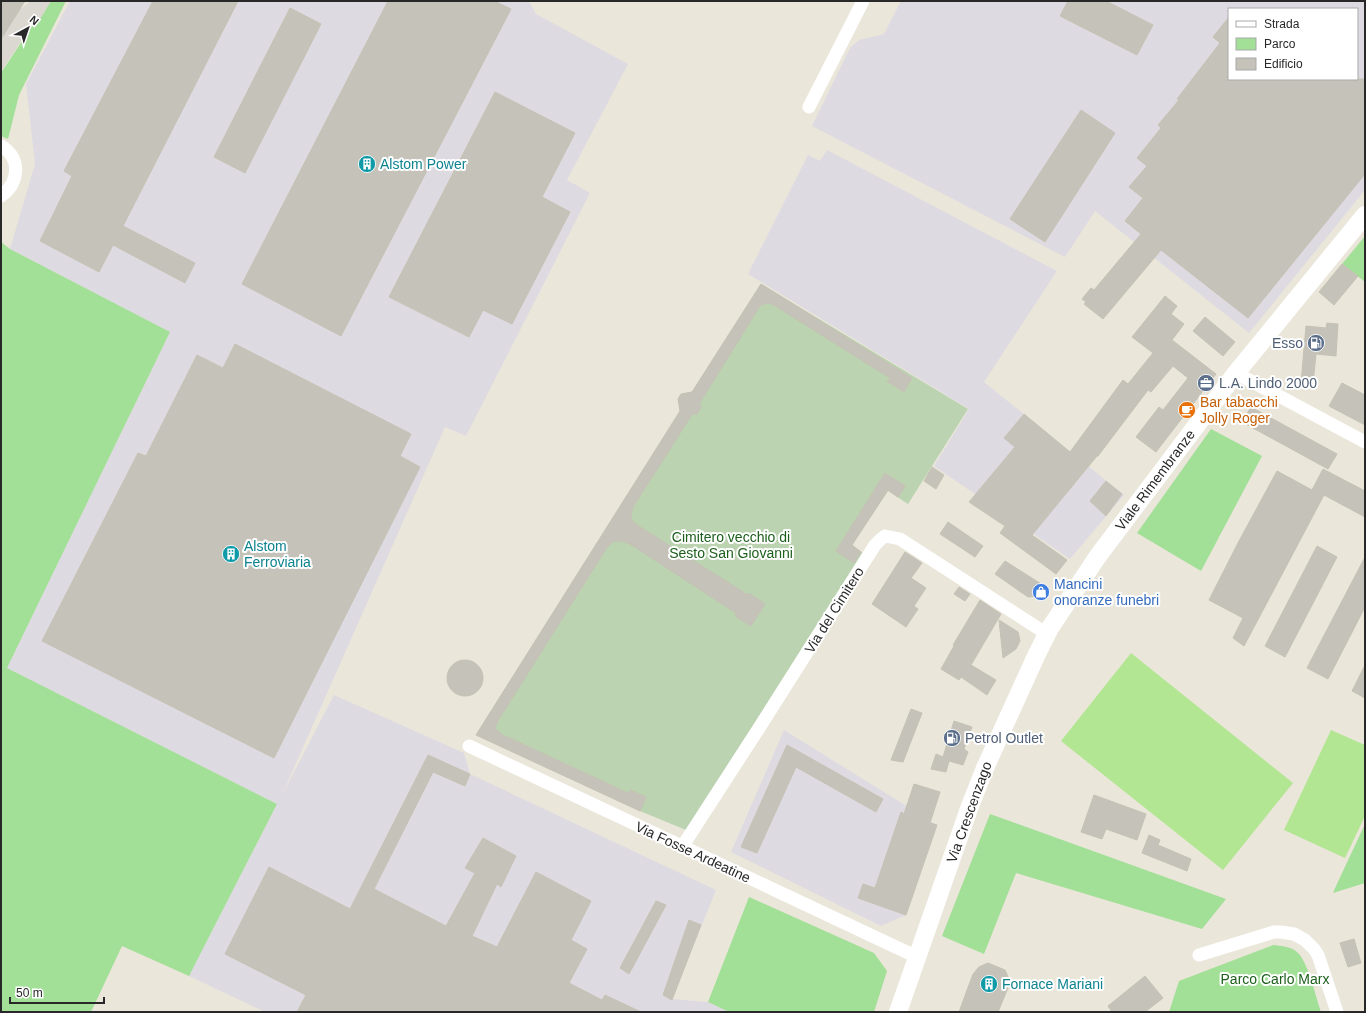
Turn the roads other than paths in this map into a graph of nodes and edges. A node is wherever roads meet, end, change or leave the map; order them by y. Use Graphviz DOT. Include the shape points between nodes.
graph roads {
  1 [pos="863,1"];
  2 [pos="808,107"];
  3 [pos="1,146"];
  4 [pos="1,196"];
  5 [pos="1365,215"];
  6 [pos="1236,373"];
  7 [pos="1365,442"];
  8 [pos="1082,579"];
  9 [pos="1047,634"];
  10 [pos="469,746"];
  11 [pos="682,847"];
  12 [pos="1199,955"];
  13 [pos="917,957"];
  14 [pos="898,1012"];
  15 [pos="1337,1012"];
  1 -- 2 [label="street"];
  3 -- 4 [label="street" via="12,156 16,174 8,191"];
  5 -- 6 [label="street, Viale Rimembranze"];
  6 -- 7 [label="street"];
  6 -- 8 [label="street, Viale Rimembranze"];
  8 -- 9 [label="street, Via Crescenzago"];
  9 -- 11 [label="street, Via del Cimitero" via="900,538 885,536 875,545"];
  9 -- 13 [label="street, Via Crescenzago" via="985,768"];
  10 -- 11 [label="street, Via Fosse Ardeatine"];
  11 -- 13 [label="street, Via Fosse Ardeatine"];
  12 -- 15 [label="street" via="1274,932 1294,934 1318,954"];
  13 -- 14 [label="street, Via Crescenzago"];
}
